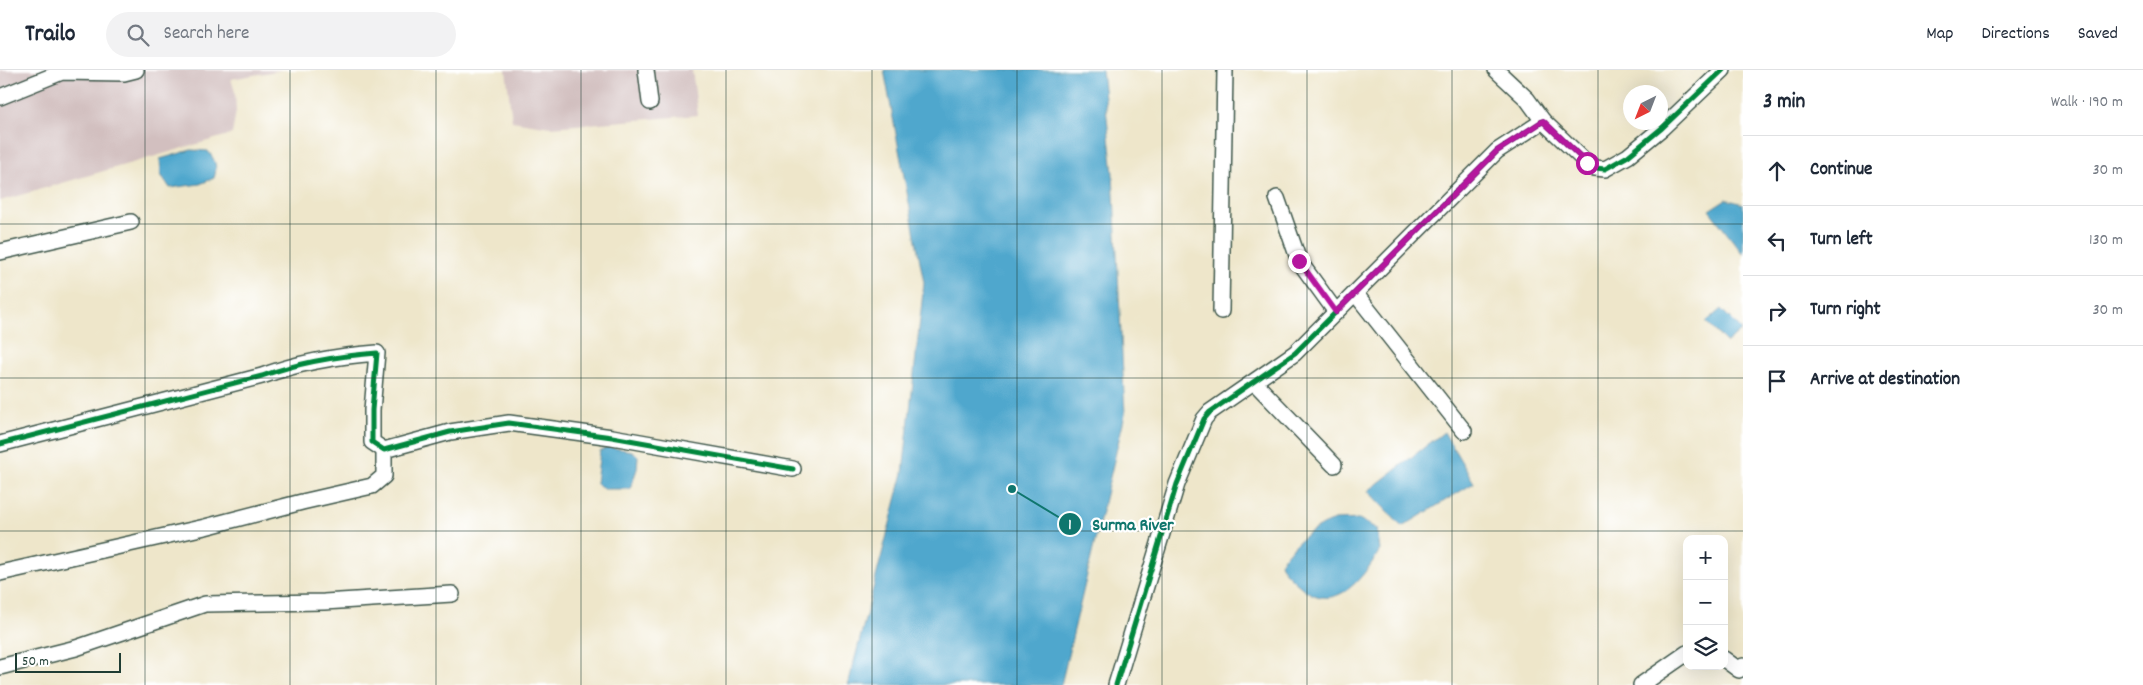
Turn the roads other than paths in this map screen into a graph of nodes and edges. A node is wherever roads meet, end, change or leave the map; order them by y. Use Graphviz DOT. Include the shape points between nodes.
graph roads {
  1 [pos="136,70"];
  2 [pos="646,70"];
  3 [pos="1225,70"];
  4 [pos="1496,70"];
  5 [pos="1723,70"];
  6 [pos="0,97"];
  7 [pos="650,102"];
  8 [pos="1543,121"];
  9 [pos="1277,198"];
  10 [pos="131,222"];
  11 [pos="0,252"];
  12 [pos="1355,293"];
  13 [pos="1221,311"];
  14 [pos="1336,312"];
  15 [pos="1254,382"];
  16 [pos="1464,431"];
  17 [pos="0,444"];
  18 [pos="384,450"];
  19 [pos="1334,465"];
  20 [pos="793,469"];
  21 [pos="0,573"];
  22 [pos="452,594"];
  23 [pos="1683,656"];
  24 [pos="1728,661"];
  25 [pos="1743,666"];
  26 [pos="0,667"];
  27 [pos="1116,685"];
  28 [pos="1642,685"];
  1 -- 6 [label="street" via="124,73 62,72"];
  2 -- 7 [label="street"];
  3 -- 13 [label="street"];
  4 -- 8 [label="street" via="1527,99"];
  5 -- 8 [label="street" via="1662,128 1628,156 1605,169 1587,163"];
  8 -- 12 [label="street" via="1497,151"];
  9 -- 14 [label="street" via="1299,261"];
  10 -- 11 [label="street"];
  12 -- 14 [label="street"];
  12 -- 16 [label="street"];
  14 -- 15 [label="street" via="1295,353"];
  15 -- 19 [label="street"];
  15 -- 27 [label="street" via="1210,412 1198,429 1177,484"];
  17 -- 18 [label="street" via="290,366 337,356 377,354 372,442"];
  18 -- 20 [label="street" via="450,432 509,423 612,437"];
  18 -- 21 [label="street" via="384,476 372,486"];
  22 -- 26 [label="street" via="324,602 205,604 76,648"];
  23 -- 28 [label="street"];
  24 -- 25 [label="street" via="1739,670"];
}
